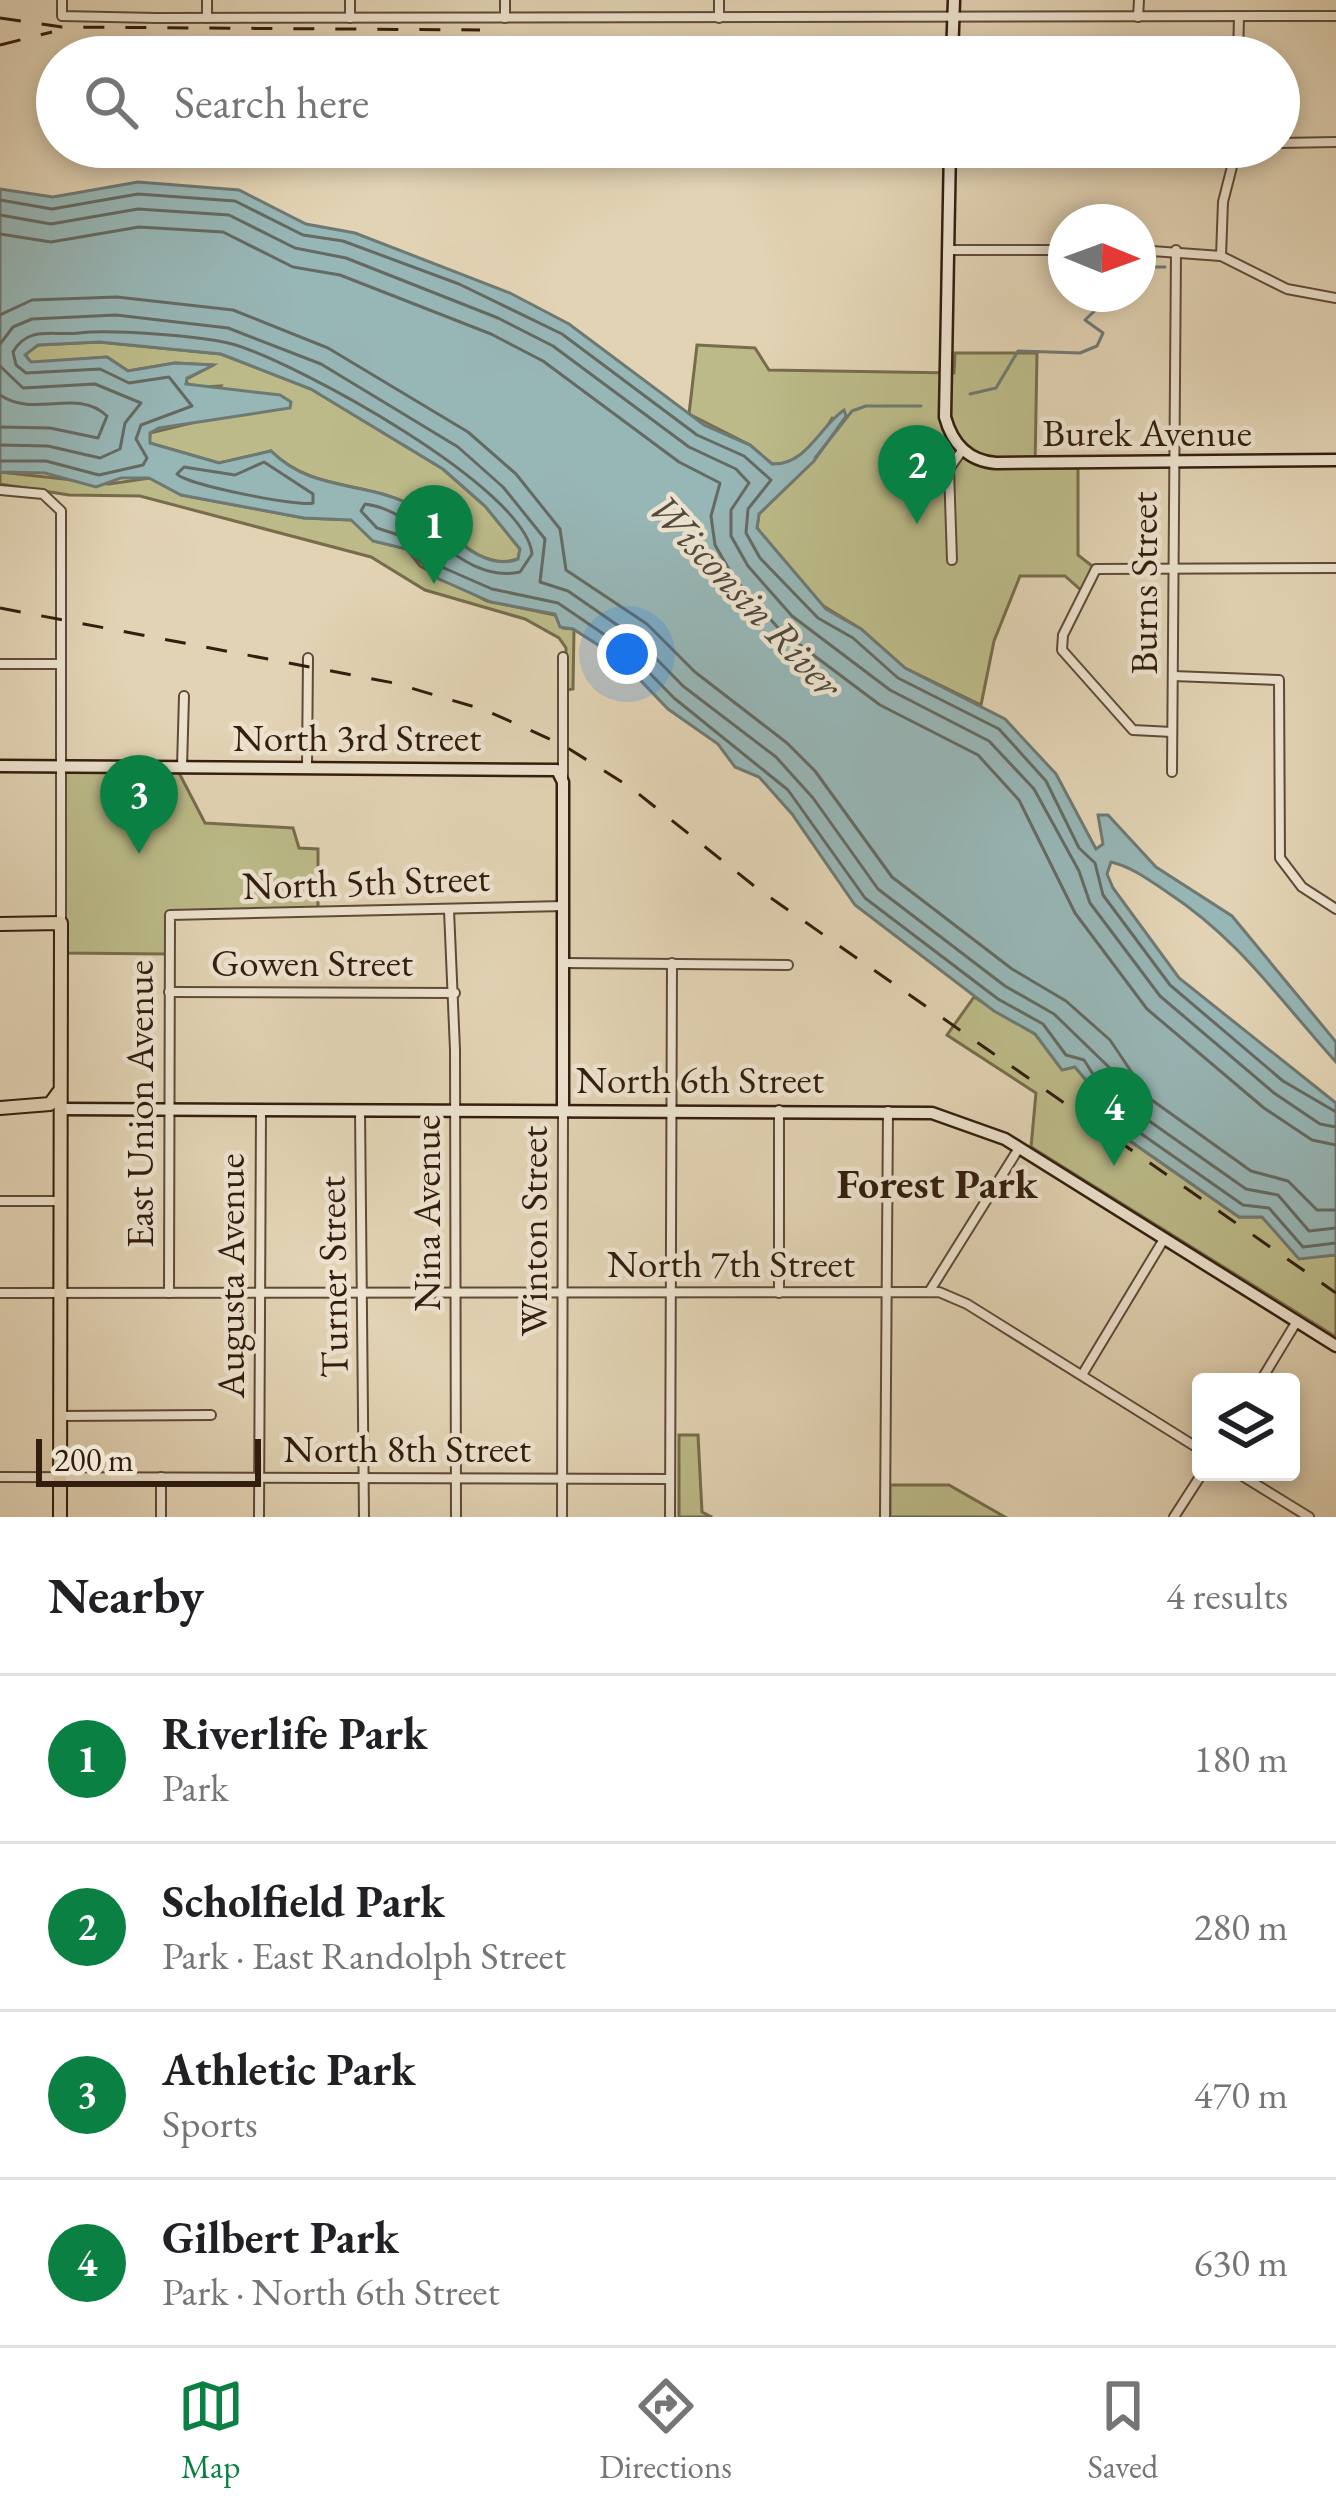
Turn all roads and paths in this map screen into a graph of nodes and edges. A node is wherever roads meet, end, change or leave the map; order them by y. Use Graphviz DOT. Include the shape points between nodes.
graph roads {
  1 [pos="62,0"];
  2 [pos="207,0"];
  3 [pos="350,0"];
  4 [pos="505,0"];
  5 [pos="719,0"];
  6 [pos="953,0"];
  7 [pos="1138,0"];
  8 [pos="1336,16"];
  9 [pos="1138,17"];
  10 [pos="1239,17"];
  11 [pos="207,18"];
  12 [pos="350,18"];
  13 [pos="505,18"];
  14 [pos="719,18"];
  15 [pos="953,19"];
  16 [pos="953,36"];
  17 [pos="1239,36"];
  18 [pos="1300,142"];
  19 [pos="1336,142"];
  20 [pos="950,168"];
  21 [pos="1231,168"];
  22 [pos="949,250"];
  23 [pos="1048,250"];
  24 [pos="1156,250"];
  25 [pos="1176,250"];
  26 [pos="1221,256"];
  27 [pos="1336,298"];
  28 [pos="963,449"];
  29 [pos="1336,460"];
  30 [pos="1174,462"];
  31 [pos="0,490"];
  32 [pos="952,560"];
  33 [pos="1173,568"];
  34 [pos="1336,568"];
  35 [pos="563,657"];
  36 [pos="308,658"];
  37 [pos="0,664"];
  38 [pos="61,664"];
  39 [pos="1173,676"];
  40 [pos="184,696"];
  41 [pos="1172,732"];
  42 [pos="0,766"];
  43 [pos="307,766"];
  44 [pos="61,767"];
  45 [pos="182,767"];
  46 [pos="1172,772"];
  47 [pos="563,782"];
  48 [pos="564,906"];
  49 [pos="1336,909"];
  50 [pos="449,910"];
  51 [pos="170,915"];
  52 [pos="0,923"];
  53 [pos="32,923"];
  54 [pos="61,923"];
  55 [pos="564,963"];
  56 [pos="673,963"];
  57 [pos="788,965"];
  58 [pos="169,992"];
  59 [pos="454,992"];
  60 [pos="60,1022"];
  61 [pos="60,1069"];
  62 [pos="0,1108"];
  63 [pos="168,1108"];
  64 [pos="261,1108"];
  65 [pos="360,1108"];
  66 [pos="456,1108"];
  67 [pos="61,1109"];
  68 [pos="563,1109"];
  69 [pos="671,1109"];
  70 [pos="778,1109"];
  71 [pos="888,1109"];
  72 [pos="1020,1147"];
  73 [pos="0,1201"];
  74 [pos="61,1201"];
  75 [pos="1165,1238"];
  76 [pos="261,1292"];
  77 [pos="363,1292"];
  78 [pos="886,1292"];
  79 [pos="929,1292"];
  80 [pos="0,1293"];
  81 [pos="61,1293"];
  82 [pos="169,1293"];
  83 [pos="457,1293"];
  84 [pos="562,1293"];
  85 [pos="671,1293"];
  86 [pos="779,1293"];
  87 [pos="1297,1321"];
  88 [pos="1336,1346"];
  89 [pos="1265,1373"];
  90 [pos="1082,1375"];
  91 [pos="211,1415"];
  92 [pos="61,1416"];
  93 [pos="1192,1444"];
  94 [pos="61,1477"];
  95 [pos="161,1477"];
  96 [pos="0,1478"];
  97 [pos="259,1478"];
  98 [pos="364,1478"];
  99 [pos="457,1478"];
  100 [pos="562,1479"];
  101 [pos="670,1479"];
  102 [pos="1197,1481"];
  103 [pos="1251,1481"];
  104 [pos="60,1517"];
  105 [pos="160,1517"];
  106 [pos="259,1517"];
  107 [pos="364,1517"];
  108 [pos="456,1517"];
  109 [pos="562,1517"];
  110 [pos="670,1517"];
  111 [pos="885,1517"];
  112 [pos="1174,1517"];
  113 [pos="1309,1517"];
  1 -- 11 [label="street" via="62,16"];
  2 -- 11 [label="street"];
  3 -- 12 [label="street"];
  4 -- 13 [label="street"];
  5 -- 14 [label="street"];
  6 -- 15 [label="street"];
  7 -- 9 [label="street"];
  8 -- 10 [label="street"];
  9 -- 10 [label="street"];
  9 -- 15 [label="street"];
  10 -- 17 [label="street"];
  11 -- 12 [label="street"];
  12 -- 13 [label="street"];
  13 -- 14 [label="street"];
  14 -- 15 [label="street"];
  15 -- 16 [label="street"];
  18 -- 19 [label="street"];
  20 -- 22 [label="street"];
  21 -- 26 [label="street"];
  22 -- 23 [label="street"];
  22 -- 28 [label="street" via="945,416"];
  24 -- 25 [label="street"];
  25 -- 26 [label="street"];
  25 -- 30 [label="street, Burns Street"];
  26 -- 27 [label="street" via="1287,290"];
  28 -- 30 [label="street, Burek Avenue" via="991,463"];
  28 -- 32 [label="street" via="949,470"];
  29 -- 30 [label="street, Burek Avenue"];
  30 -- 33 [label="street, Burns Street"];
  31 -- 38 [label="street" via="39,492 62,514"];
  33 -- 34 [label="street"];
  33 -- 39 [label="street, Burns Street"];
  33 -- 41 [label="street" via="1096,568 1062,650 1133,730"];
  35 -- 47 [label="street, Winton Street"];
  36 -- 43 [label="street"];
  37 -- 38 [label="street"];
  38 -- 44 [label="street"];
  39 -- 41 [label="street, Burns Street"];
  39 -- 49 [label="street" via="1276,676 1280,858 1302,887"];
  40 -- 45 [label="street"];
  41 -- 46 [label="street, Burns Street"];
  42 -- 44 [label="street, North 3rd Street"];
  43 -- 45 [label="street, North 3rd Street"];
  43 -- 47 [label="street, North 3rd Street" via="546,767"];
  44 -- 45 [label="street, North 3rd Street"];
  44 -- 54 [label="street"];
  47 -- 48 [label="street, Winton Street"];
  48 -- 50 [label="street, North 5th Street"];
  48 -- 55 [label="street, Winton Street"];
  50 -- 51 [label="street, North 5th Street"];
  50 -- 59 [label="street, Nina Avenue"];
  51 -- 58 [label="street, East Union Avenue"];
  52 -- 53 [label="main road"];
  53 -- 54 [label="main road"];
  53 -- 60 [label="main road" via="56,932"];
  54 -- 60 [label="main road"];
  55 -- 56 [label="street"];
  55 -- 68 [label="street, Winton Street"];
  56 -- 57 [label="street"];
  56 -- 69 [label="street"];
  58 -- 59 [label="street, Gowen Street"];
  58 -- 63 [label="street, East Union Avenue"];
  59 -- 66 [label="street, Nina Avenue"];
  60 -- 61 [label="main road"];
  61 -- 62 [label="main road" via="52,1103"];
  61 -- 67 [label="main road"];
  62 -- 67 [label="main road, North 6th Street"];
  63 -- 64 [label="street, North 6th Street"];
  63 -- 67 [label="street, North 6th Street"];
  63 -- 82 [label="street, East Union Avenue"];
  64 -- 65 [label="street, North 6th Street"];
  64 -- 76 [label="street, Augusta Avenue"];
  65 -- 66 [label="street, North 6th Street"];
  65 -- 77 [label="street, Turner Street"];
  66 -- 68 [label="street, North 6th Street"];
  66 -- 83 [label="street, Nina Avenue"];
  67 -- 74 [label="main road"];
  68 -- 69 [label="street, North 6th Street"];
  68 -- 84 [label="street, Winton Street"];
  69 -- 70 [label="street, North 6th Street"];
  69 -- 85 [label="street"];
  70 -- 71 [label="street, North 6th Street"];
  70 -- 86 [label="street"];
  71 -- 72 [label="street, North 6th Street" via="953,1118"];
  71 -- 78 [label="street"];
  72 -- 75 [label="street, North 6th Street"];
  72 -- 79 [label="street"];
  73 -- 74 [label="street"];
  74 -- 81 [label="main road"];
  75 -- 87 [label="street, North 6th Street"];
  75 -- 90 [label="street"];
  76 -- 77 [label="street, North 7th Street"];
  76 -- 82 [label="street, North 7th Street"];
  76 -- 97 [label="street, Augusta Avenue"];
  77 -- 83 [label="street, North 7th Street"];
  77 -- 98 [label="street, Turner Street"];
  78 -- 79 [label="street, North 7th Street"];
  78 -- 86 [label="street, North 7th Street"];
  78 -- 111 [label="street"];
  79 -- 90 [label="street, North 7th Street" via="958,1299"];
  80 -- 81 [label="street, North 7th Street"];
  81 -- 82 [label="street, North 7th Street"];
  81 -- 92 [label="main road"];
  83 -- 84 [label="street, North 7th Street"];
  83 -- 99 [label="street, Nina Avenue"];
  84 -- 85 [label="street, North 7th Street"];
  84 -- 100 [label="street, Winton Street"];
  85 -- 86 [label="street, North 7th Street"];
  85 -- 101 [label="street"];
  87 -- 88 [label="street, North 6th Street"];
  87 -- 89 [label="street"];
  90 -- 93 [label="street, North 7th Street"];
  91 -- 92 [label="street"];
  92 -- 94 [label="main road"];
  94 -- 95 [label="street, North 8th Street"];
  94 -- 96 [label="street, North 8th Street"];
  94 -- 104 [label="main road"];
  95 -- 97 [label="street, North 8th Street"];
  95 -- 105 [label="street"];
  97 -- 98 [label="street, North 8th Street"];
  97 -- 106 [label="street, Augusta Avenue"];
  98 -- 99 [label="street, North 8th Street"];
  98 -- 107 [label="street, Turner Street"];
  99 -- 100 [label="street, North 8th Street"];
  99 -- 108 [label="street, Nina Avenue"];
  100 -- 101 [label="street, North 8th Street"];
  100 -- 109 [label="street, Winton Street"];
  101 -- 110 [label="street"];
  102 -- 112 [label="street"];
  103 -- 113 [label="street"];
}
